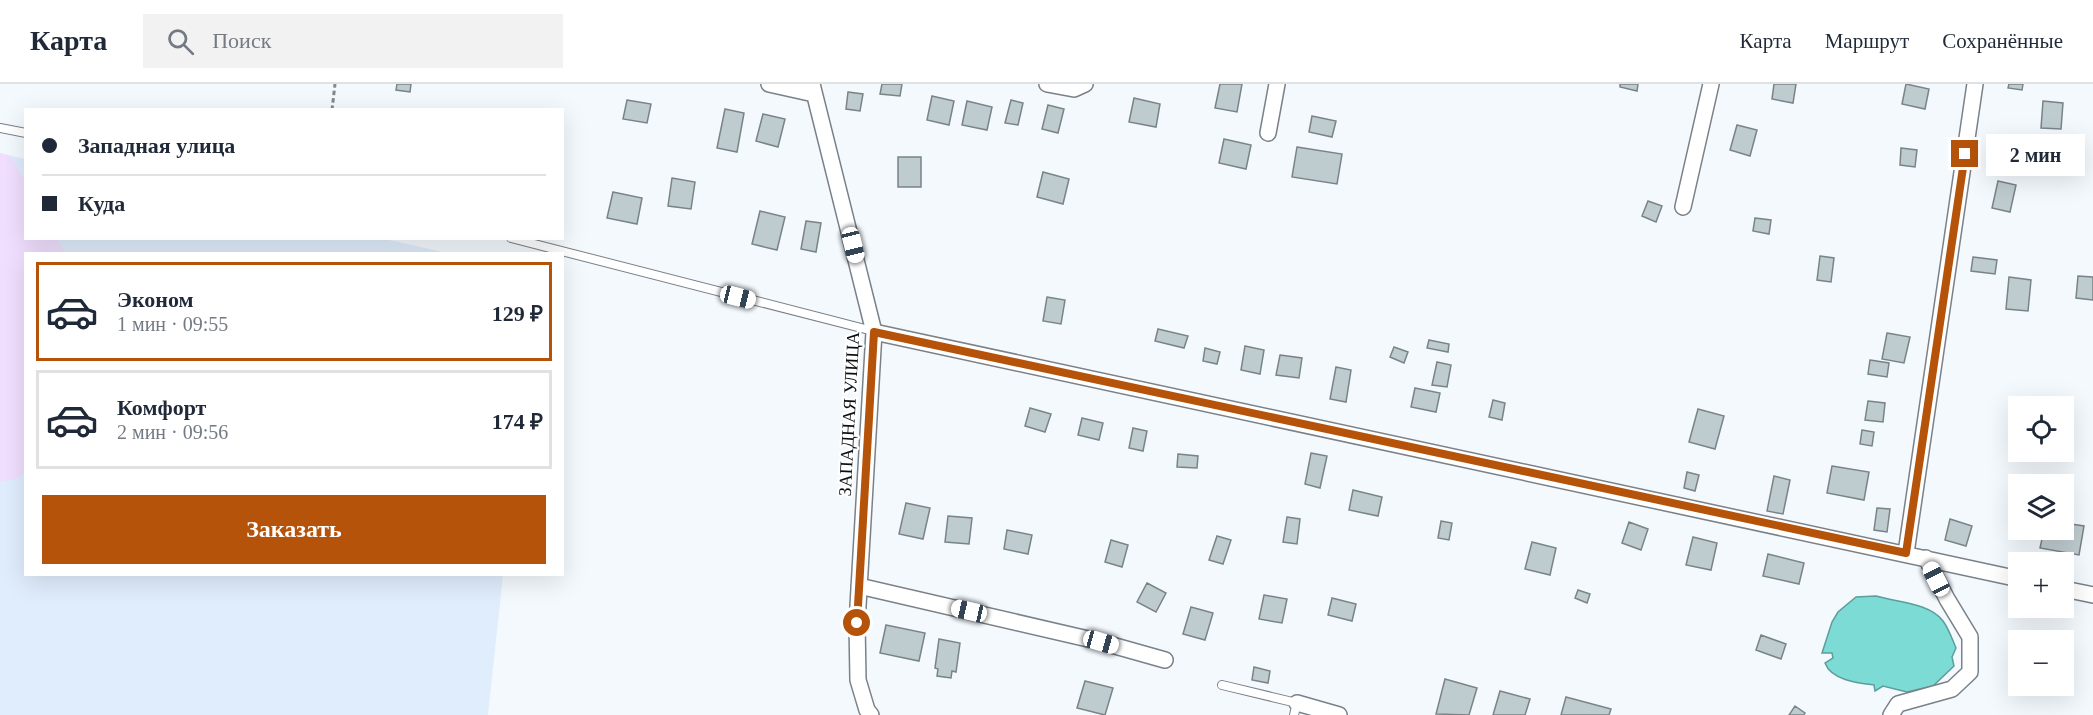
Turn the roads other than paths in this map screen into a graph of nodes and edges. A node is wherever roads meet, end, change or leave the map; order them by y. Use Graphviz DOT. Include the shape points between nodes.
graph roads {
  1 [pos="769,84"];
  2 [pos="1047,84"];
  3 [pos="1085,84"];
  4 [pos="1277,84"];
  5 [pos="1711,84"];
  6 [pos="1975,84"];
  7 [pos="813,89"];
  8 [pos="0,128"];
  9 [pos="24,133"];
  10 [pos="1268,133"];
  11 [pos="1683,207"];
  12 [pos="519,240"];
  13 [pos="874,332"];
  14 [pos="1906,553"];
  15 [pos="1926,558"];
  16 [pos="2008,577"];
  17 [pos="859,586"];
  18 [pos="2074,591"];
  19 [pos="2093,595"];
  20 [pos="1165,660"];
  21 [pos="1221,686"];
  22 [pos="1295,709"];
  23 [pos="871,715"];
  24 [pos="1339,715"];
  25 [pos="1891,715"];
  1 -- 7 [label="street"];
  2 -- 3 [label="street" via="1074,89"];
  4 -- 10 [label="street"];
  5 -- 11 [label="street"];
  6 -- 14 [label="street"];
  7 -- 13 [label="street, ЗАПАДНАЯ УЛИЦА"];
  8 -- 9 [label="lane"];
  12 -- 13 [label="lane"];
  13 -- 14 [label="street"];
  13 -- 17 [label="street, ЗАПАДНАЯ УЛИЦА"];
  14 -- 15 [label="street"];
  15 -- 16 [label="street"];
  15 -- 25 [label="street" via="1970,637 1970,672 1952,689 1898,704"];
  17 -- 20 [label="street"];
  17 -- 23 [label="street, ЗАПАДНАЯ УЛИЦА" via="858,680"];
  18 -- 19 [label="street"];
  21 -- 22 [label="lane"];
  22 -- 24 [label="street"];
}
